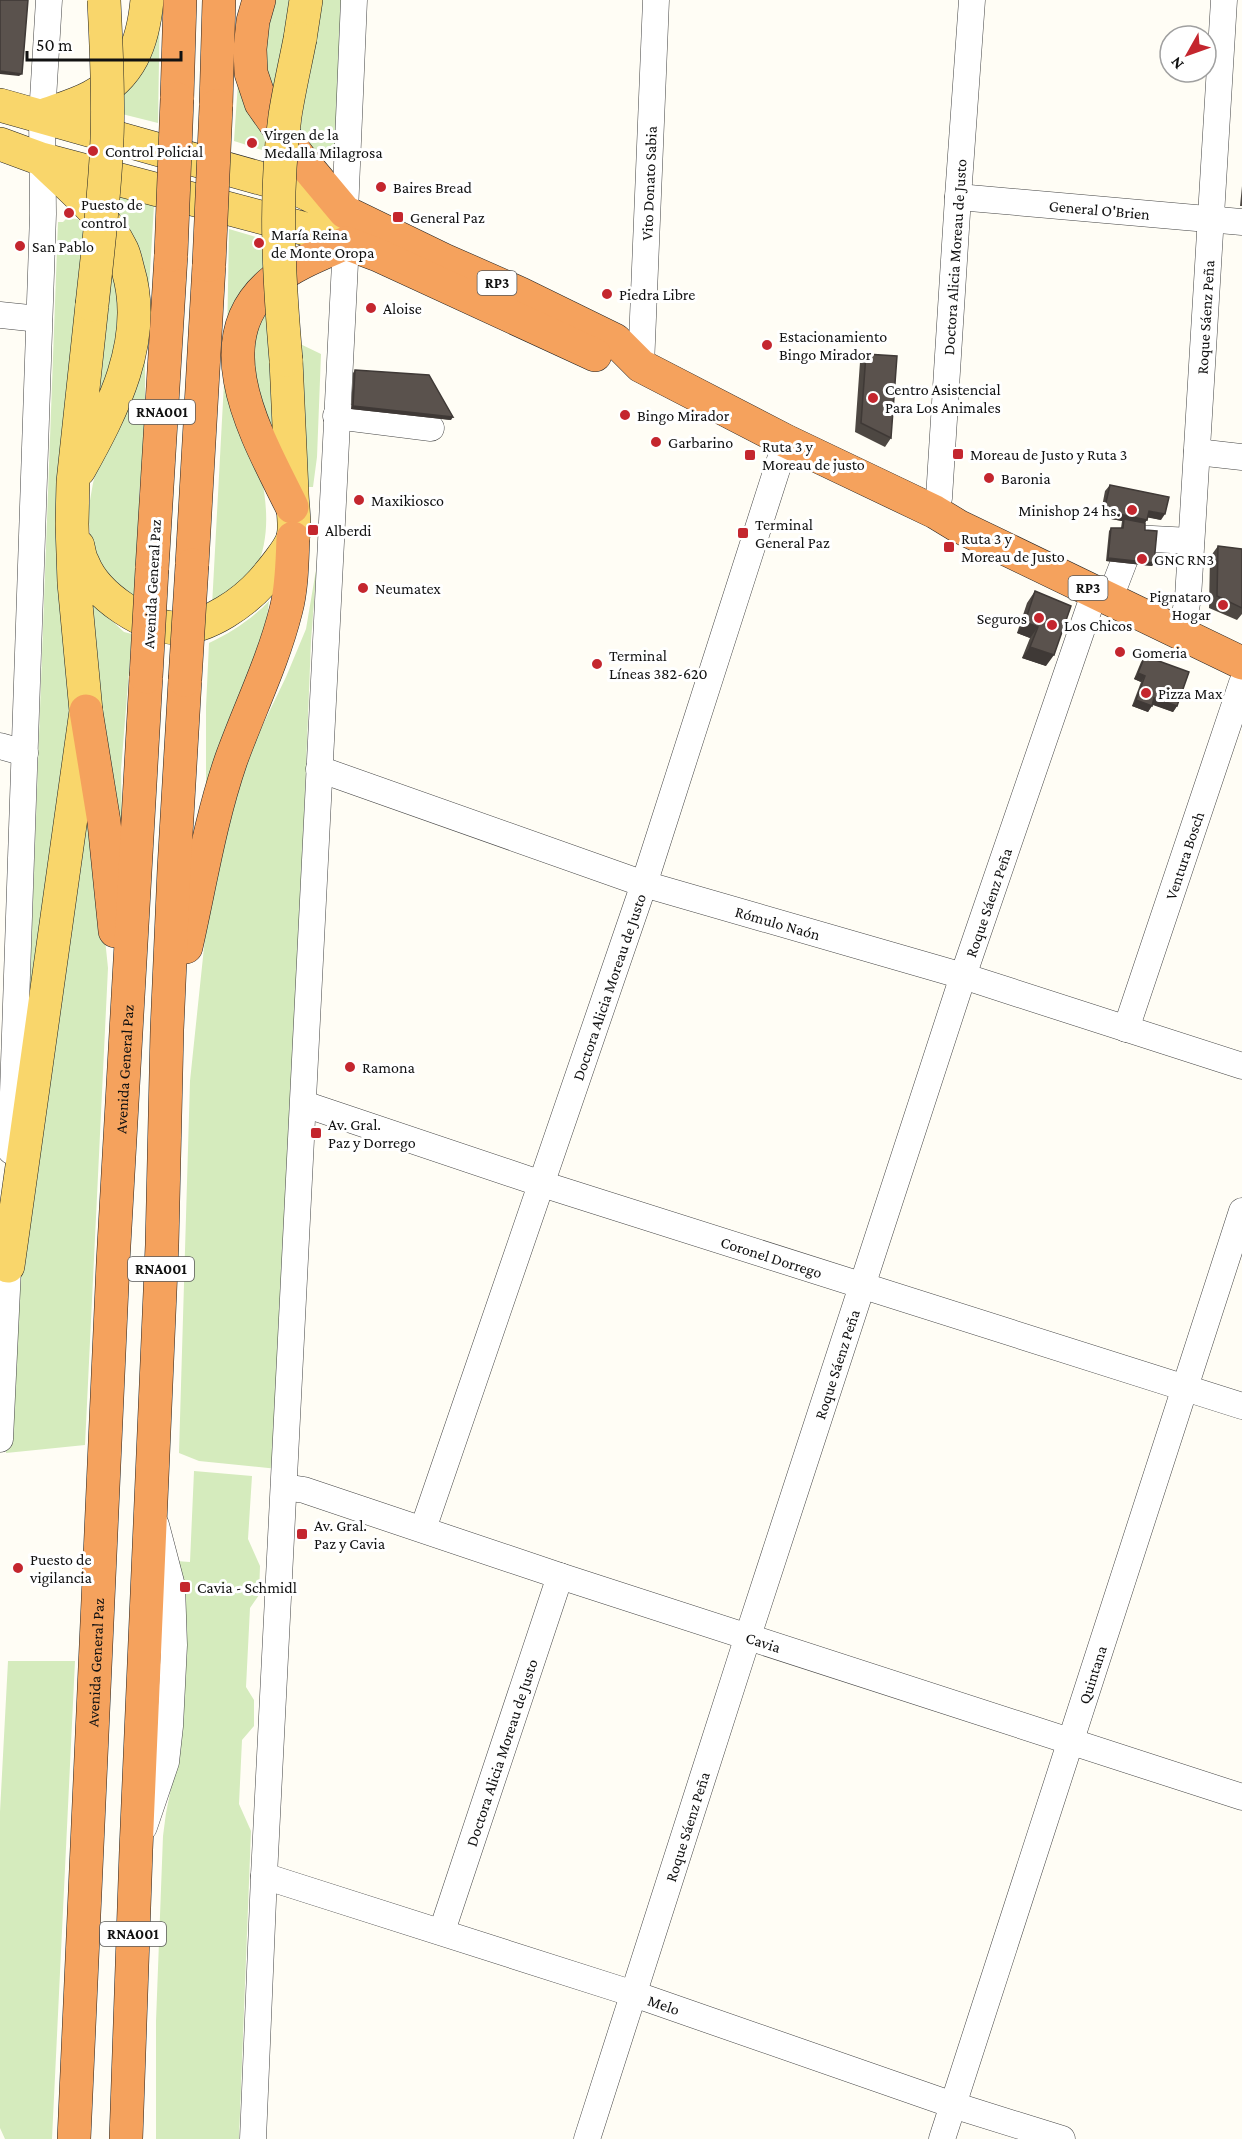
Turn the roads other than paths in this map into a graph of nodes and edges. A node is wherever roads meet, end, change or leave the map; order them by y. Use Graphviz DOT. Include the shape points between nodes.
graph roads {
  1 [pos="49,0"];
  2 [pos="104,0"];
  3 [pos="147,0"];
  4 [pos="180,0"];
  5 [pos="219,0"];
  6 [pos="259,0"];
  7 [pos="306,0"];
  8 [pos="354,0"];
  9 [pos="656,0"];
  10 [pos="972,0"];
  11 [pos="1224,0"];
  12 [pos="0,105"];
  13 [pos="42,116"];
  14 [pos="0,144"];
  15 [pos="41,159"];
  16 [pos="958,197"];
  17 [pos="1211,220"];
  18 [pos="1242,222"];
  19 [pos="345,227"];
  20 [pos="0,315"];
  21 [pos="39,319"];
  22 [pos="641,366"];
  23 [pos="336,416"];
  24 [pos="431,428"];
  25 [pos="786,441"];
  26 [pos="1197,452"];
  27 [pos="1242,456"];
  28 [pos="73,482"];
  29 [pos="935,512"];
  30 [pos="293,522"];
  31 [pos="72,524"];
  32 [pos="1191,541"];
  33 [pos="1102,595"];
  34 [pos="1181,634"];
  35 [pos="1242,663"];
  36 [pos="1242,683"];
  37 [pos="86,711"];
  38 [pos="0,746"];
  39 [pos="25,753"];
  40 [pos="319,769"];
  41 [pos="644,884"];
  42 [pos="963,976"];
  43 [pos="8,1012"];
  44 [pos="126,1013"];
  45 [pos="1126,1029"];
  46 [pos="167,1030"];
  47 [pos="1242,1066"];
  48 [pos="304,1104"];
  49 [pos="542,1184"];
  50 [pos="1242,1211"];
  51 [pos="8,1266"];
  52 [pos="862,1285"];
  53 [pos="1184,1388"];
  54 [pos="1242,1406"];
  55 [pos="0,1439"];
  56 [pos="284,1487"];
  57 [pos="423,1529"];
  58 [pos="561,1576"];
  59 [pos="748,1636"];
  60 [pos="1071,1741"];
  61 [pos="1242,1797"];
  62 [pos="264,1876"];
  63 [pos="442,1931"];
  64 [pos="634,1994"];
  65 [pos="130,2018"];
  66 [pos="76,2073"];
  67 [pos="953,2105"];
  68 [pos="68,2139"];
  69 [pos="74,2139"];
  70 [pos="126,2139"];
  71 [pos="140,2139"];
  72 [pos="253,2139"];
  73 [pos="587,2139"];
  74 [pos="942,2139"];
  75 [pos="1062,2139"];
  1 -- 13 [label="street"];
  2 -- 28 [label="main road, bridge" via="107,138"];
  3 -- 13 [label="main road" via="136,54 125,70 110,86 90,98"];
  4 -- 44 [label="highway, Avenida General Paz / RNA001, bridge" via="171,255"];
  5 -- 46 [label="highway, RNA001, bridge" via="209,265"];
  6 -- 19 [label="highway" via="250,49 251,73 261,103"];
  7 -- 30 [label="main road, bridge" via="285,117 279,189 278,267"];
  8 -- 19 [label="street"];
  9 -- 22 [label="street, Vito Donato Sabia"];
  10 -- 16 [label="street, Doctora Alicia Moreau de Justo"];
  11 -- 17 [label="street, Roque Sáenz Peña"];
  12 -- 13 [label="main road"];
  13 -- 15 [label="street"];
  13 -- 19 [label="main road" via="296,188"];
  14 -- 15 [label="main road"];
  15 -- 19 [label="main road" via="302,228"];
  15 -- 21 [label="street"];
  15 -- 28 [label="main road" via="94,212 122,249 135,306 133,339 125,368 103,427"];
  16 -- 17 [label="street, General O'Brien"];
  16 -- 29 [label="street, Doctora Alicia Moreau de Justo"];
  17 -- 18 [label="street, General O'Brien"];
  17 -- 26 [label="street, Roque Sáenz Peña"];
  19 -- 22 [label="highway, RP3" via="389,260 615,365"];
  19 -- 23 [label="street"];
  19 -- 30 [label="highway" via="307,261 261,292 239,335 240,385"];
  20 -- 21 [label="street"];
  21 -- 39 [label="street"];
  22 -- 25 [label="highway, RP3"];
  23 -- 24 [label="street"];
  23 -- 40 [label="street"];
  25 -- 29 [label="highway, RP3"];
  25 -- 41 [label="street, Doctora Alicia Moreau de Justo"];
  26 -- 27 [label="street"];
  26 -- 32 [label="street, Roque Sáenz Peña"];
  28 -- 31 [label="main road"];
  29 -- 33 [label="highway, RP3"];
  30 -- 31 [label="main road" via="272,572 252,593 229,610 183,628 165,627 136,617 117,603 83,564"];
  30 -- 46 [label="highway" via="286,610 231,762"];
  31 -- 37 [label="main road"];
  32 -- 33 [label="street, Roque Sáenz Peña" via="1133,538"];
  32 -- 34 [label="street, Roque Sáenz Peña" via="1188,598"];
  33 -- 34 [label="highway, RP3"];
  33 -- 42 [label="street, Roque Sáenz Peña"];
  34 -- 35 [label="highway, RP3"];
  36 -- 45 [label="street, Ventura Bosch"];
  37 -- 44 [label="highway" via="104,822"];
  37 -- 51 [label="main road"];
  38 -- 39 [label="street"];
  39 -- 43 [label="street"];
  40 -- 41 [label="street, Rómulo Naón"];
  40 -- 48 [label="street"];
  41 -- 42 [label="street, Rómulo Naón"];
  41 -- 49 [label="street, Doctora Alicia Moreau de Justo"];
  42 -- 45 [label="street, Rómulo Naón"];
  42 -- 52 [label="street, Roque Sáenz Peña"];
  43 -- 51 [label="street"];
  44 -- 66 [label="highway, Avenida General Paz / RNA001"];
  45 -- 47 [label="street, Rómulo Naón"];
  46 -- 65 [label="highway, RNA001" via="162,1245"];
  48 -- 49 [label="street, Coronel Dorrego"];
  48 -- 56 [label="street"];
  49 -- 52 [label="street, Coronel Dorrego"];
  49 -- 57 [label="street, Doctora Alicia Moreau de Justo"];
  50 -- 53 [label="street, Quintana"];
  51 -- 55 [label="street"];
  52 -- 53 [label="street, Coronel Dorrego"];
  52 -- 59 [label="street, Roque Sáenz Peña"];
  53 -- 54 [label="street, Coronel Dorrego"];
  53 -- 60 [label="street, Quintana"];
  56 -- 57 [label="street, Cavia"];
  56 -- 62 [label="street"];
  57 -- 58 [label="street, Cavia"];
  58 -- 59 [label="street, Cavia"];
  58 -- 63 [label="street, Doctora Alicia Moreau de Justo"];
  59 -- 60 [label="street, Cavia"];
  59 -- 64 [label="street, Roque Sáenz Peña"];
  60 -- 61 [label="street, Cavia"];
  60 -- 67 [label="street, Quintana"];
  62 -- 63 [label="street, Melo"];
  62 -- 72 [label="street"];
  63 -- 64 [label="street, Melo"];
  64 -- 67 [label="street, Melo"];
  64 -- 73 [label="street, Roque Sáenz Peña"];
  65 -- 70 [label="highway, RNA001"];
  65 -- 71 [label="highway"];
  66 -- 68 [label="highway"];
  66 -- 69 [label="highway, Avenida General Paz / RNA001"];
  67 -- 74 [label="street, Quintana"];
  67 -- 75 [label="street, Melo"];
}
